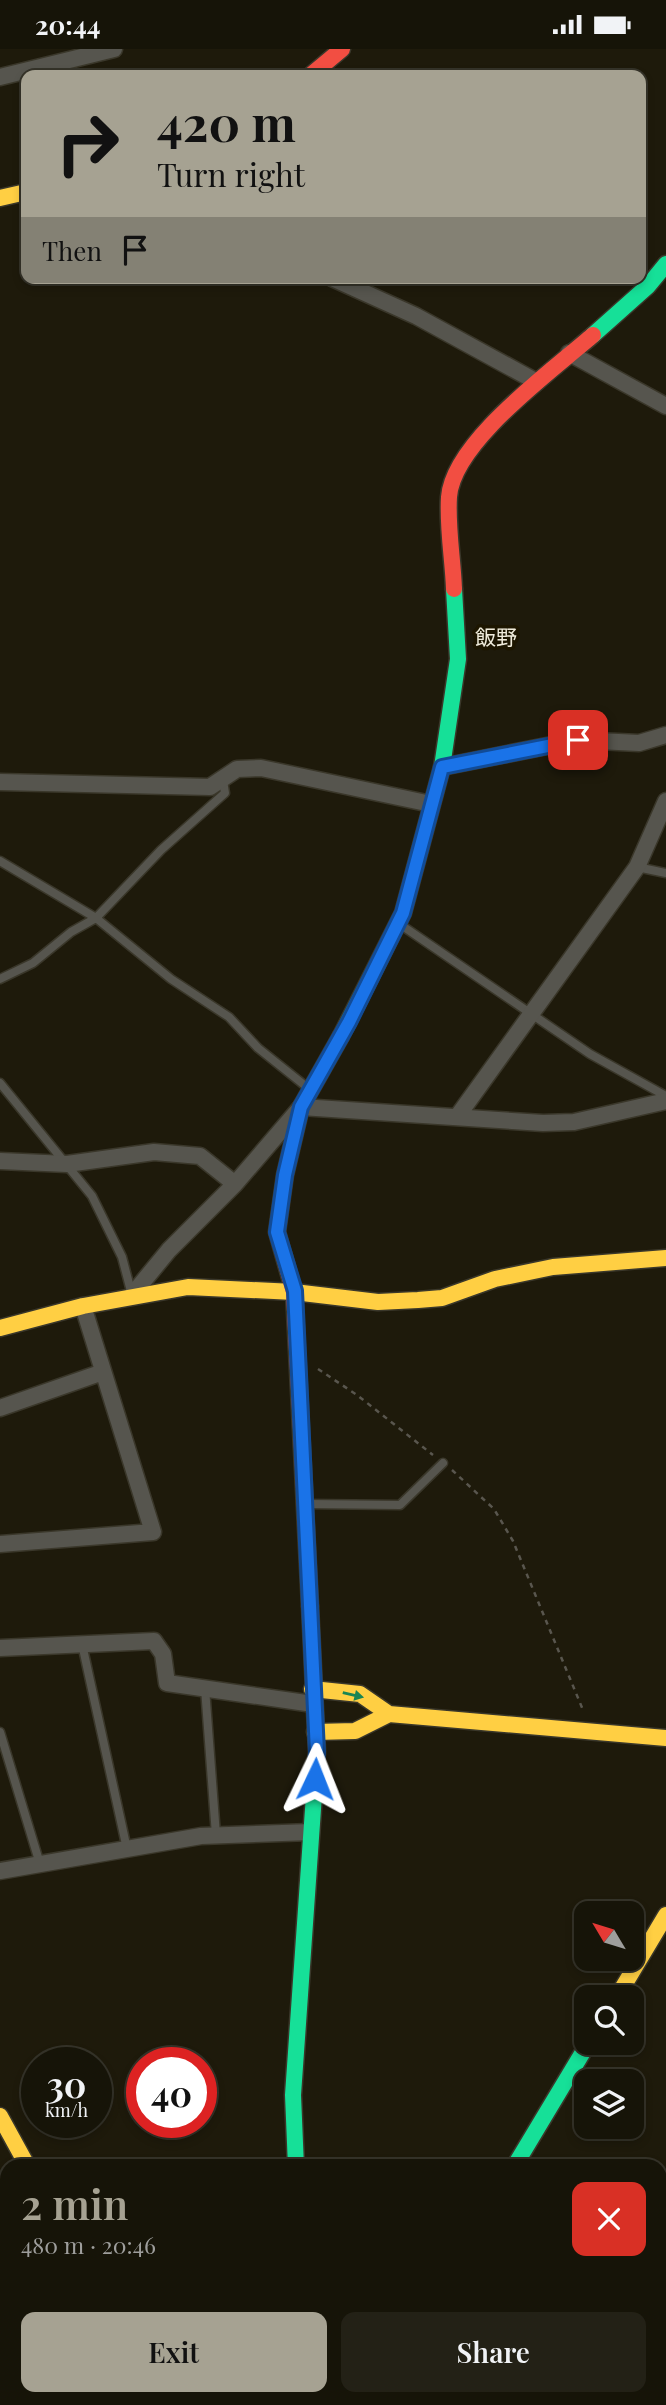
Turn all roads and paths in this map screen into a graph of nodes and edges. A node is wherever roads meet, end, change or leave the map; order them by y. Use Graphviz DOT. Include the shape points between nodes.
graph roads {
  1 [pos="342,49"];
  2 [pos="104,50"];
  3 [pos="27,70"];
  4 [pos="317,70"];
  5 [pos="21,72"];
  6 [pos="0,77"];
  7 [pos="21,193"];
  8 [pos="0,198"];
  9 [pos="666,264"];
  10 [pos="345,284"];
  11 [pos="569,353"];
  12 [pos="537,382"];
  13 [pos="666,406"];
  14 [pos="666,735"];
  15 [pos="442,767"];
  16 [pos="223,781"];
  17 [pos="0,782"];
  18 [pos="666,801"];
  19 [pos="431,804"];
  20 [pos="0,860"];
  21 [pos="637,867"];
  22 [pos="666,873"];
  23 [pos="96,918"];
  24 [pos="399,923"];
  25 [pos="0,979"];
  26 [pos="531,1014"];
  27 [pos="0,1083"];
  28 [pos="310,1090"];
  29 [pos="666,1096"];
  30 [pos="666,1101"];
  31 [pos="301,1107"];
  32 [pos="457,1117"];
  33 [pos="0,1161"];
  34 [pos="67,1164"];
  35 [pos="235,1184"];
  36 [pos="666,1258"];
  37 [pos="295,1291"];
  38 [pos="132,1295"];
  39 [pos="83,1306"];
  40 [pos="0,1328"];
  41 [pos="298,1356"];
  42 [pos="103,1372"];
  43 [pos="0,1408"];
  44 [pos="443,1463"];
  45 [pos="304,1504"];
  46 [pos="0,1544"];
  47 [pos="82,1644"];
  48 [pos="0,1648"];
  49 [pos="205,1688"];
  50 [pos="313,1696"];
  51 [pos="389,1714"];
  52 [pos="592,1731"];
  53 [pos="0,1732"];
  54 [pos="315,1732"];
  55 [pos="666,1738"];
  56 [pos="311,1832"];
  57 [pos="216,1836"];
  58 [pos="127,1849"];
  59 [pos="40,1864"];
  60 [pos="0,1871"];
  61 [pos="666,1915"];
  62 [pos="624,1985"];
  63 [pos="581,2055"];
  64 [pos="0,2116"];
  65 [pos="24,2159"];
  66 [pos="296,2159"];
  67 [pos="519,2159"];
  1 -- 4 [label="street"];
  2 -- 3 [label="street"];
  5 -- 6 [label="street"];
  7 -- 8 [label="street"];
  9 -- 11 [label="street" via="648,286"];
  10 -- 12 [label="street" via="416,316"];
  11 -- 12 [label="street"];
  11 -- 13 [label="street"];
  12 -- 15 [label="street" via="468,448 449,496 458,659"];
  14 -- 15 [label="street" via="639,743 578,740"];
  15 -- 19 [label="street"];
  16 -- 17 [label="street" via="210,787"];
  16 -- 19 [label="street" via="237,769 261,768"];
  16 -- 23 [label="lane" via="225,793 160,850"];
  18 -- 21 [label="street"];
  19 -- 24 [label="street"];
  20 -- 23 [label="lane"];
  21 -- 22 [label="lane"];
  21 -- 26 [label="street"];
  23 -- 25 [label="lane" via="33,963"];
  23 -- 28 [label="lane" via="171,979 229,1017 258,1048"];
  24 -- 26 [label="lane"];
  24 -- 28 [label="street"];
  26 -- 29 [label="lane" via="590,1054"];
  26 -- 32 [label="street"];
  27 -- 34 [label="lane"];
  28 -- 31 [label="street"];
  30 -- 32 [label="street" via="574,1122"];
  31 -- 32 [label="street"];
  31 -- 35 [label="street"];
  31 -- 37 [label="street" via="277,1232"];
  33 -- 34 [label="street"];
  34 -- 35 [label="street" via="154,1152 200,1156"];
  34 -- 38 [label="lane" via="92,1196 122,1257"];
  35 -- 38 [label="street"];
  36 -- 37 [label="street" via="553,1266 430,1299 378,1301"];
  37 -- 38 [label="street" via="188,1287"];
  37 -- 41 [label="street"];
  38 -- 39 [label="street"];
  39 -- 40 [label="street"];
  39 -- 42 [label="street"];
  41 -- 44 [label="path" via="357,1395"];
  41 -- 45 [label="street"];
  42 -- 43 [label="street"];
  42 -- 46 [label="street" via="153,1532"];
  44 -- 45 [label="lane" via="400,1505"];
  44 -- 52 [label="path" via="494,1509 513,1541"];
  45 -- 50 [label="street"];
  47 -- 48 [label="street"];
  47 -- 49 [label="street" via="154,1641 163,1654 167,1683"];
  47 -- 58 [label="lane"];
  49 -- 50 [label="street"];
  49 -- 57 [label="lane"];
  50 -- 51 [label="street, one-way" via="360,1694"];
  50 -- 54 [label="street"];
  51 -- 52 [label="street"];
  51 -- 54 [label="street" via="355,1731"];
  52 -- 55 [label="street"];
  53 -- 59 [label="lane"];
  54 -- 56 [label="street"];
  56 -- 57 [label="street"];
  56 -- 66 [label="street" via="293,2095"];
  57 -- 58 [label="street"];
  58 -- 59 [label="street"];
  59 -- 60 [label="street"];
  61 -- 62 [label="street"];
  63 -- 67 [label="street"];
  64 -- 65 [label="street"];
}
